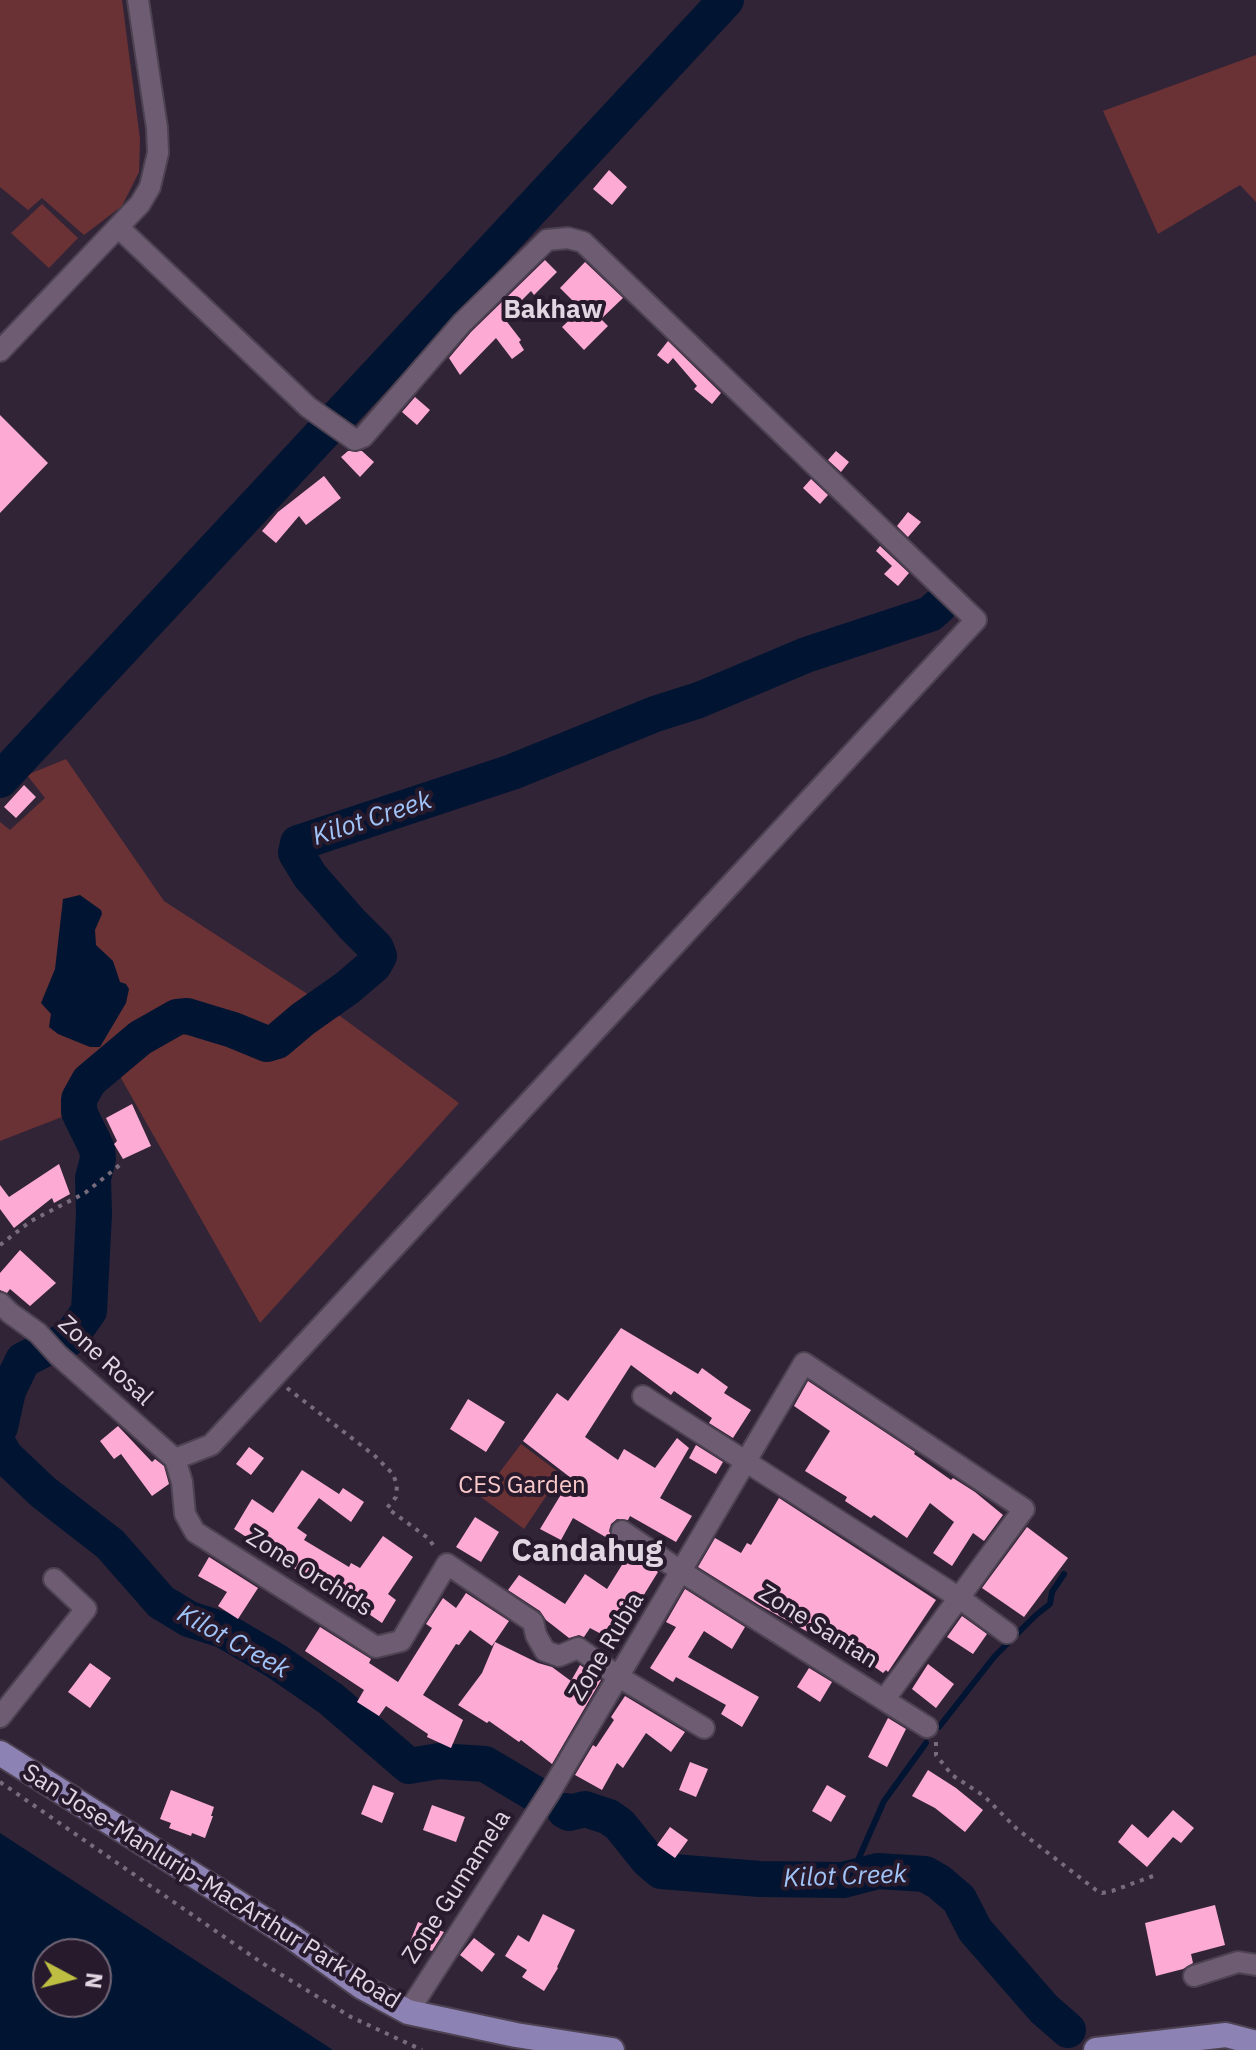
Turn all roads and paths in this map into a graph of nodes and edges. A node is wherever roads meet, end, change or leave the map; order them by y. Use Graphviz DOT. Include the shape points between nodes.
graph roads {
  1 [pos="138,0"];
  2 [pos="118,227"];
  3 [pos="0,351"];
  4 [pos="121,1164"];
  5 [pos="0,1245"];
  6 [pos="0,1303"];
  7 [pos="274,1377"];
  8 [pos="643,1396"];
  9 [pos="175,1459"];
  10 [pos="747,1461"];
  11 [pos="622,1531"];
  12 [pos="447,1564"];
  13 [pos="682,1572"];
  14 [pos="54,1579"];
  15 [pos="958,1597"];
  16 [pos="1007,1633"];
  17 [pos="619,1677"];
  18 [pos="884,1700"];
  19 [pos="0,1717"];
  20 [pos="927,1727"];
  21 [pos="704,1728"];
  22 [pos="0,1753"];
  23 [pos="0,1782"];
  24 [pos="550,1792"];
  25 [pos="1153,1876"];
  26 [pos="1256,1965"];
  27 [pos="1194,1976"];
  28 [pos="408,2012"];
  29 [pos="1251,2045"];
  30 [pos="422,2050"];
  31 [pos="612,2050"];
  32 [pos="1096,2050"];
  1 -- 2 [label="street" via="158,153 150,187"];
  2 -- 3 [label="street"];
  2 -- 7 [label="street" via="308,407 355,440 547,240 583,242 976,620"];
  4 -- 5 [label="path" via="85,1193 31,1221"];
  6 -- 9 [label="street, Zone Rosal"];
  7 -- 9 [label="street" via="211,1445"];
  7 -- 12 [label="path" via="393,1474 396,1497 387,1508 428,1538"];
  8 -- 10 [label="street"];
  9 -- 12 [label="street, Zone Orchids" via="185,1514 195,1532 376,1647 401,1641"];
  10 -- 13 [label="street, Zone Rubia"];
  10 -- 15 [label="street"];
  10 -- 15 [label="street, Zone Rubia" via="804,1363 1024,1509"];
  11 -- 13 [label="street, Zone Santan"];
  12 -- 17 [label="street" via="533,1622 545,1651 559,1656 578,1648"];
  13 -- 17 [label="street, Zone Rubia"];
  13 -- 18 [label="street, Zone Santan"];
  14 -- 19 [label="street" via="86,1609"];
  15 -- 16 [label="street"];
  15 -- 18 [label="street"];
  17 -- 21 [label="street"];
  17 -- 24 [label="street, Zone Rubia"];
  18 -- 20 [label="street, Zone Santan"];
  20 -- 25 [label="path" via="936,1739 936,1755 952,1775 1096,1890 1112,1891"];
  22 -- 28 [label="main road, San Jose-Manlurip-MacArthur Park Road"];
  23 -- 30 [label="path" via="262,1963 351,2017"];
  24 -- 28 [label="street, Zone Gumamela"];
  26 -- 27 [label="street" via="1238,1962"];
  28 -- 31 [label="main road, San Jose-Manlurip-MacArthur Park Road"];
  29 -- 32 [label="main road" via="1226,2035"];
}
